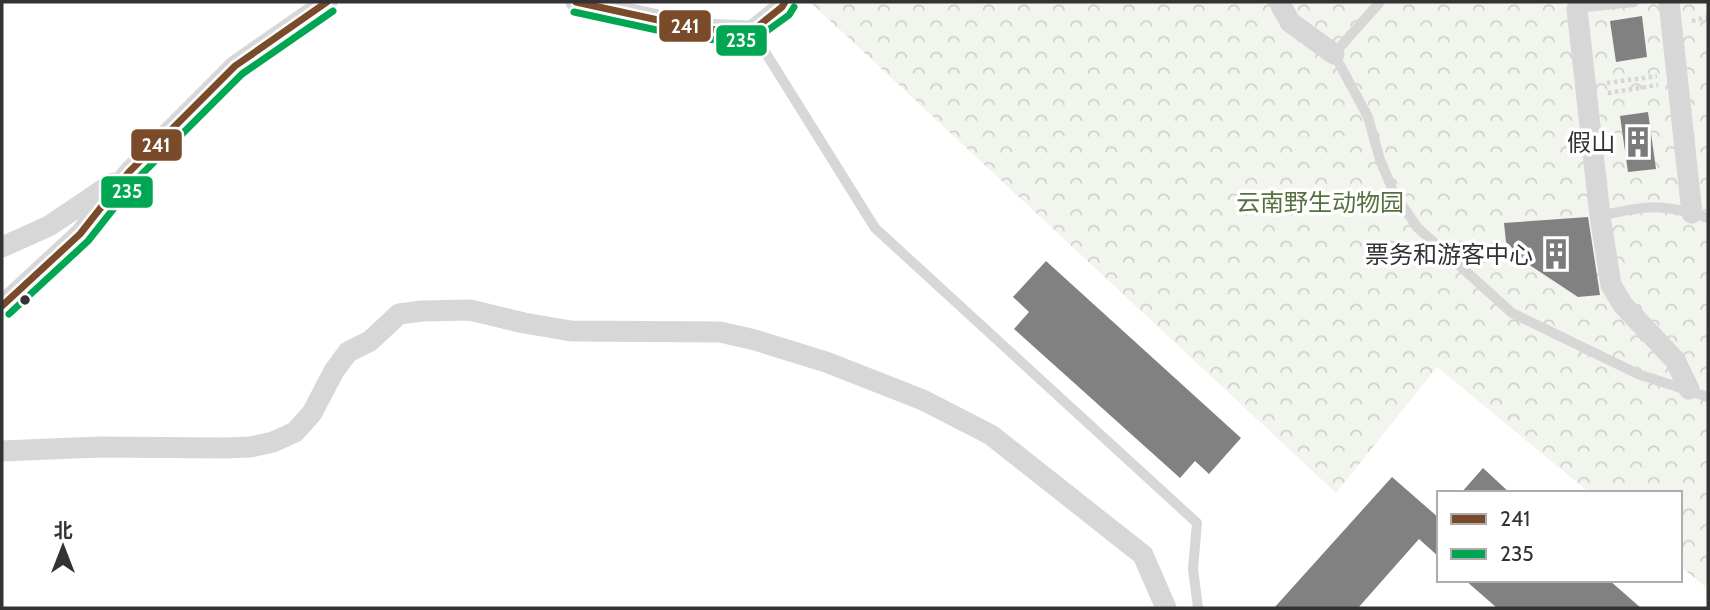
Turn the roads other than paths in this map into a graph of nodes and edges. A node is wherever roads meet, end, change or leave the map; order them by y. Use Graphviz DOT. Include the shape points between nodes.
graph roads {
  1 [pos="327,2"];
  2 [pos="576,2"];
  3 [pos="785,2"];
  4 [pos="1279,2"];
  5 [pos="1380,2"];
  6 [pos="1634,2"];
  7 [pos="1669,2"];
  8 [pos="1576,5"];
  9 [pos="752,31"];
  10 [pos="1334,54"];
  11 [pos="130,172"];
  12 [pos="1600,216"];
  13 [pos="1700,216"];
  14 [pos="2,247"];
  15 [pos="2,306"];
  16 [pos="1699,393"];
  17 [pos="2,450"];
  18 [pos="1166,608"];
  19 [pos="1198,608"];
  1 -- 11 [label="street" via="235,66"];
  2 -- 9 [label="street" via="699,29"];
  3 -- 9 [label="street"];
  4 -- 10 [label="street" via="1290,22"];
  5 -- 10 [label="lane"];
  6 -- 8 [label="lane"];
  7 -- 13 [label="street"];
  8 -- 12 [label="street"];
  9 -- 19 [label="lane" via="875,228 1197,523 1194,569"];
  10 -- 16 [label="lane" via="1368,117 1395,195 1418,228 1512,313 1638,374"];
  11 -- 14 [label="street" via="50,226"];
  11 -- 15 [label="street" via="80,234"];
  12 -- 13 [label="lane" via="1646,206 1682,209"];
  12 -- 16 [label="street" via="1611,285"];
  17 -- 18 [label="street" via="238,447 273,442 295,432 312,412 348,352 370,341 399,314 470,310 571,331 720,332 826,362 923,400 991,435 1143,555"];
}
